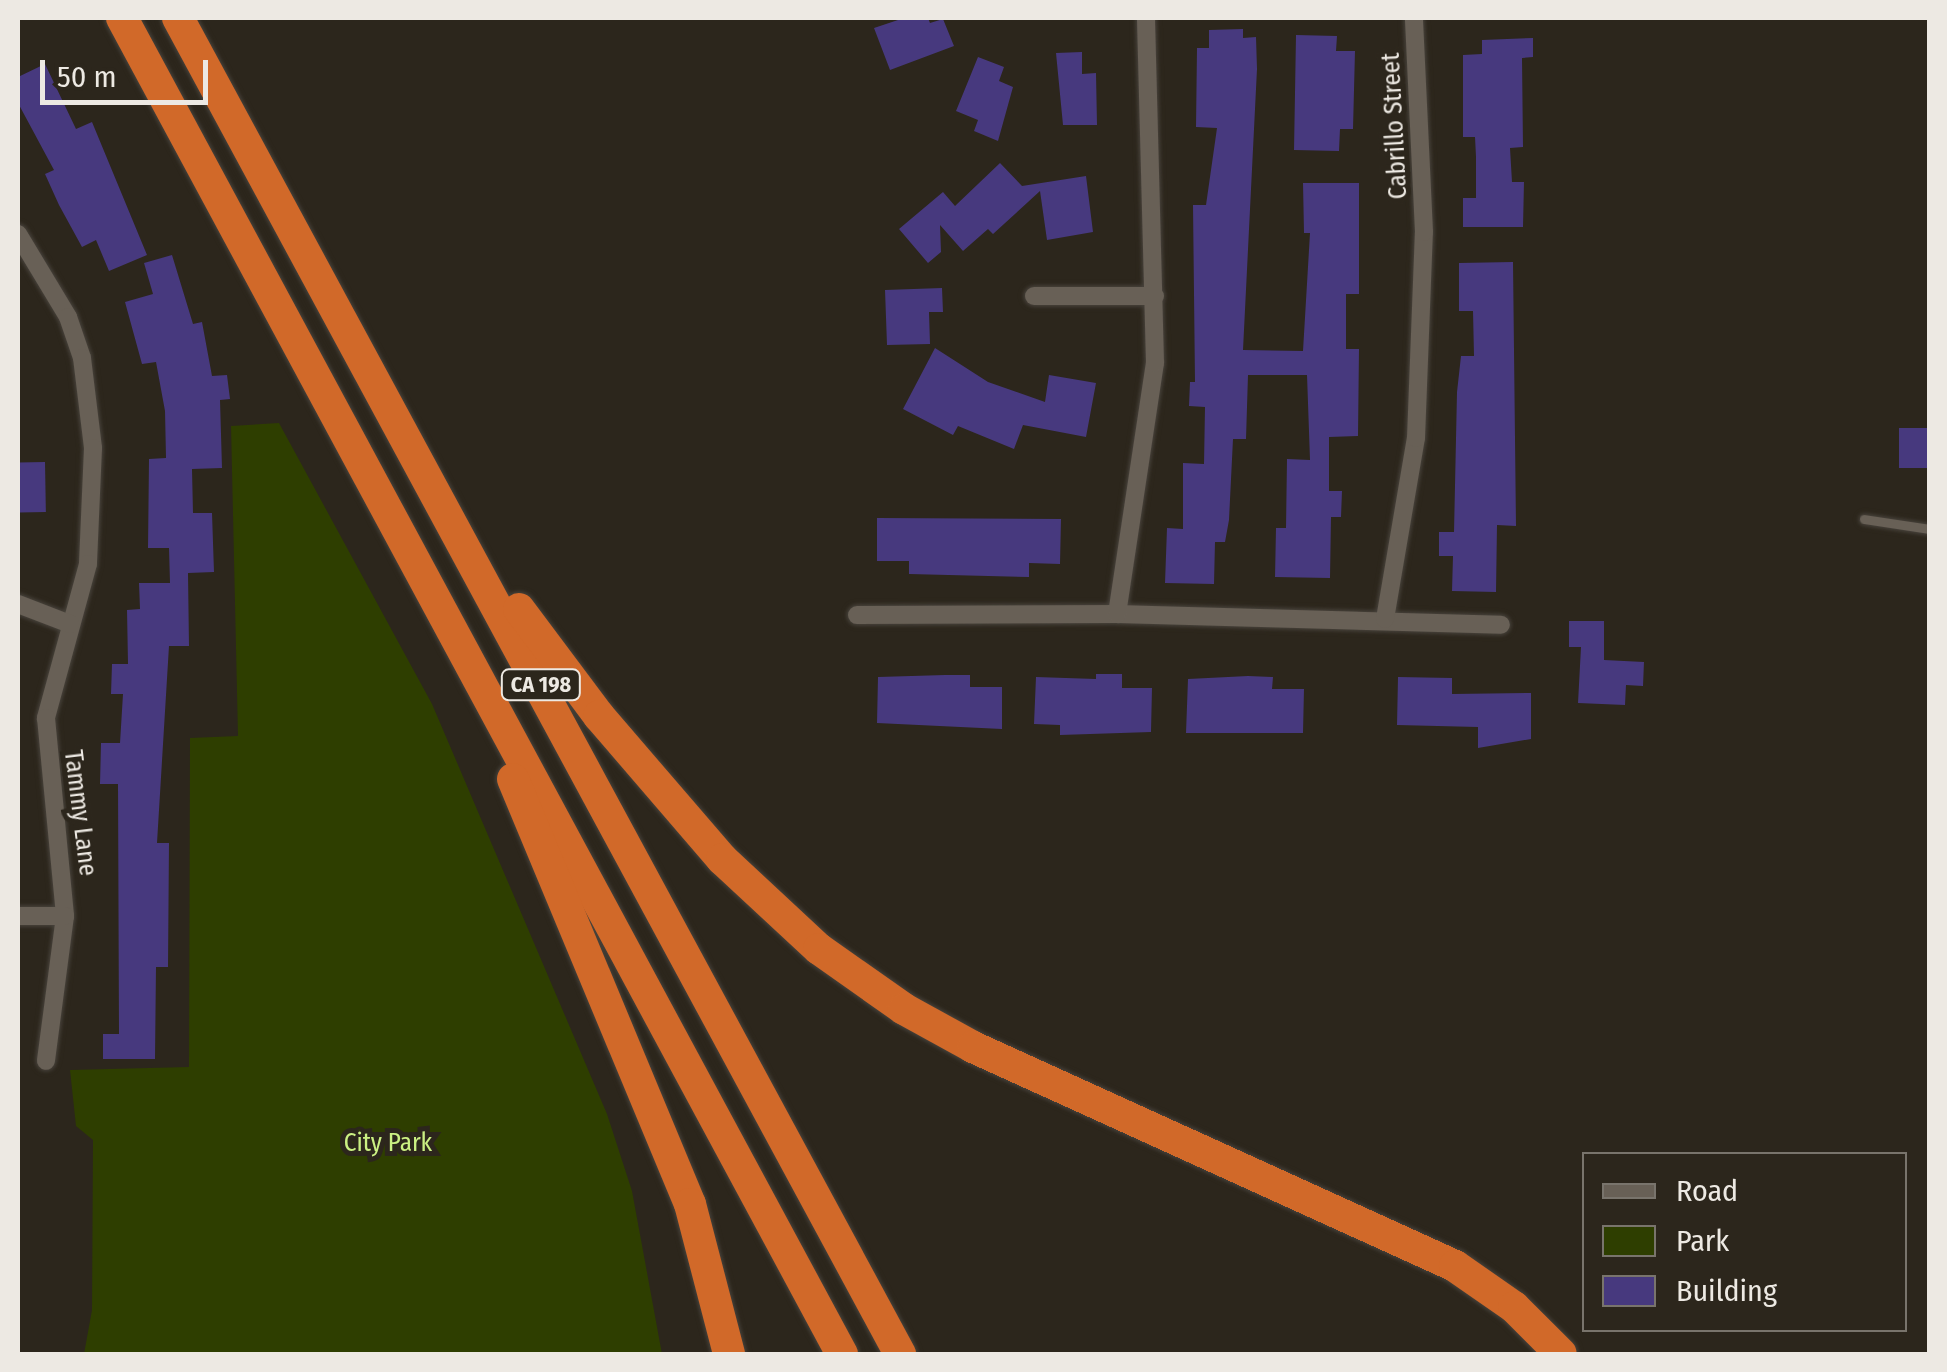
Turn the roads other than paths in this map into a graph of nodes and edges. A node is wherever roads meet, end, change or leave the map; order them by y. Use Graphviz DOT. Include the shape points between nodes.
graph roads {
  1 [pos="122,18"];
  2 [pos="178,18"];
  3 [pos="1146,18"];
  4 [pos="1414,18"];
  5 [pos="18,234"];
  6 [pos="1034,296"];
  7 [pos="1155,296"];
  8 [pos="444,510"];
  9 [pos="1864,519"];
  10 [pos="1930,529"];
  11 [pos="18,604"];
  12 [pos="1116,614"];
  13 [pos="858,615"];
  14 [pos="1385,619"];
  15 [pos="70,624"];
  16 [pos="1501,625"];
  17 [pos="488,698"];
  18 [pos="18,916"];
  19 [pos="65,916"];
  20 [pos="46,1060"];
  21 [pos="729,1354"];
  22 [pos="842,1354"];
  23 [pos="900,1354"];
  24 [pos="1560,1354"];
  1 -- 17 [label="highway, CA 198"];
  2 -- 8 [label="highway, CA 198"];
  3 -- 7 [label="street"];
  4 -- 14 [label="street, Cabrillo Street" via="1424,232 1416,438"];
  5 -- 15 [label="street, Tammy Lane" via="68,317 90,399 94,511 88,564"];
  6 -- 7 [label="street"];
  7 -- 12 [label="street" via="1149,423"];
  8 -- 23 [label="highway, CA 198"];
  8 -- 24 [label="highway" via="598,716 722,860 818,949 904,1009 974,1047 1455,1266 1514,1307"];
  9 -- 10 [label="lane"];
  11 -- 15 [label="street"];
  12 -- 13 [label="street"];
  12 -- 14 [label="street"];
  14 -- 16 [label="street"];
  15 -- 19 [label="street, Tammy Lane" via="46,718"];
  17 -- 21 [label="highway" via="524,813 690,1204"];
  17 -- 22 [label="highway, CA 198"];
  18 -- 19 [label="street"];
  19 -- 20 [label="street, Tammy Lane"];
}
